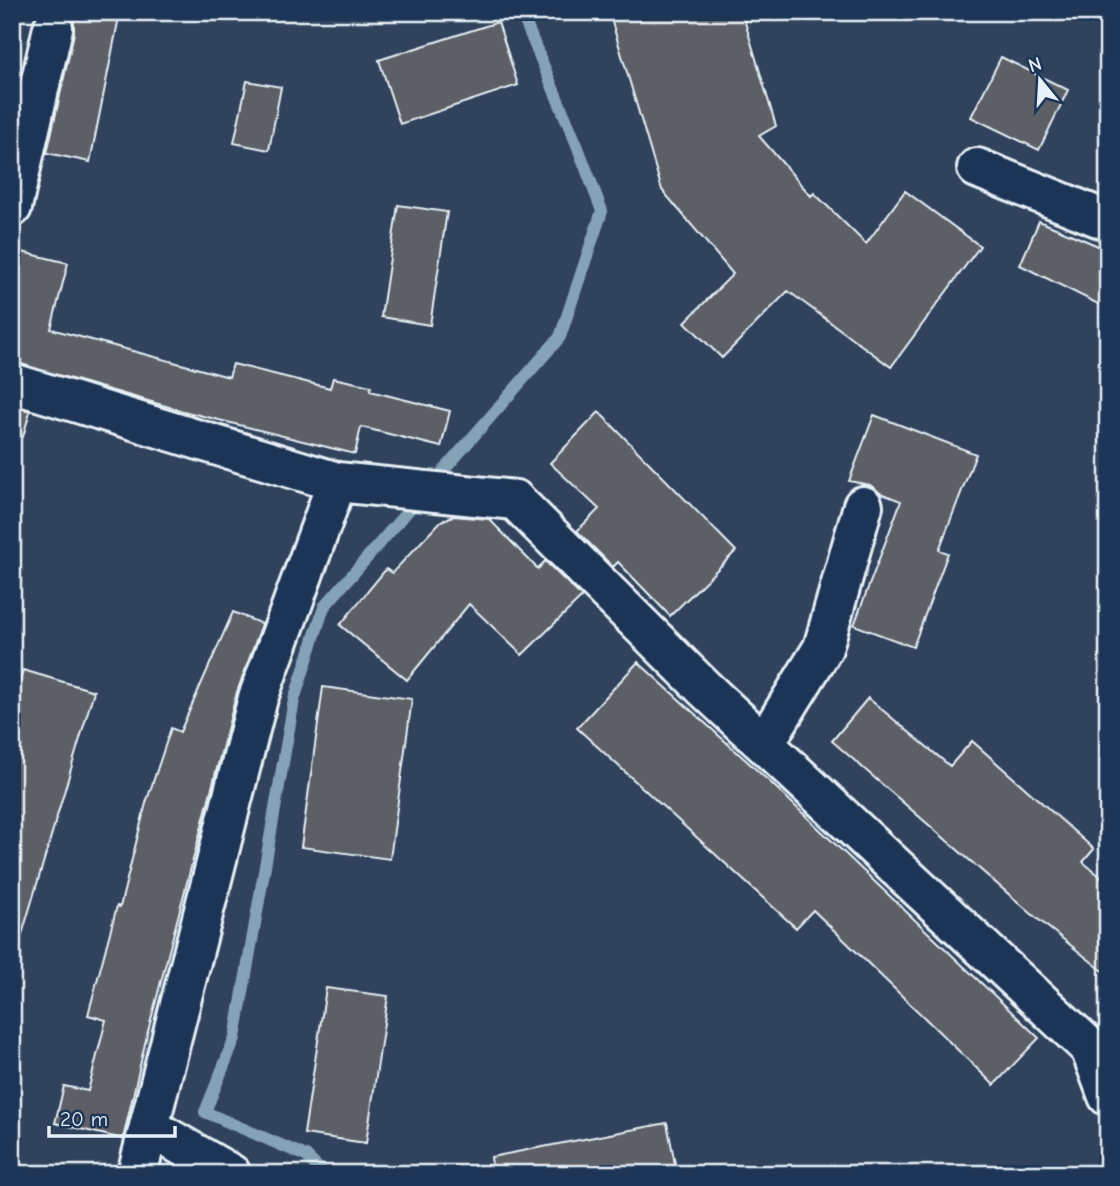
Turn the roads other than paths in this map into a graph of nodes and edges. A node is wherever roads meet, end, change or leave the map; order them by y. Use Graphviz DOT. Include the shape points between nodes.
graph roads {
  1 [pos="53,28"];
  2 [pos="977,168"];
  3 [pos="12,207"];
  4 [pos="1108,221"];
  5 [pos="12,383"];
  6 [pos="355,483"];
  7 [pos="863,506"];
  8 [pos="764,744"];
  9 [pos="1108,1096"];
  10 [pos="149,1127"];
  11 [pos="137,1174"];
  12 [pos="231,1174"];
  1 -- 3 [label="street"];
  2 -- 4 [label="street"];
  5 -- 6 [label="street"];
  6 -- 8 [label="street" via="516,500"];
  6 -- 10 [label="street" via="258,698"];
  7 -- 8 [label="street" via="823,648"];
  8 -- 9 [label="street" via="1090,1048"];
  10 -- 11 [label="street"];
  10 -- 12 [label="street"];
}
